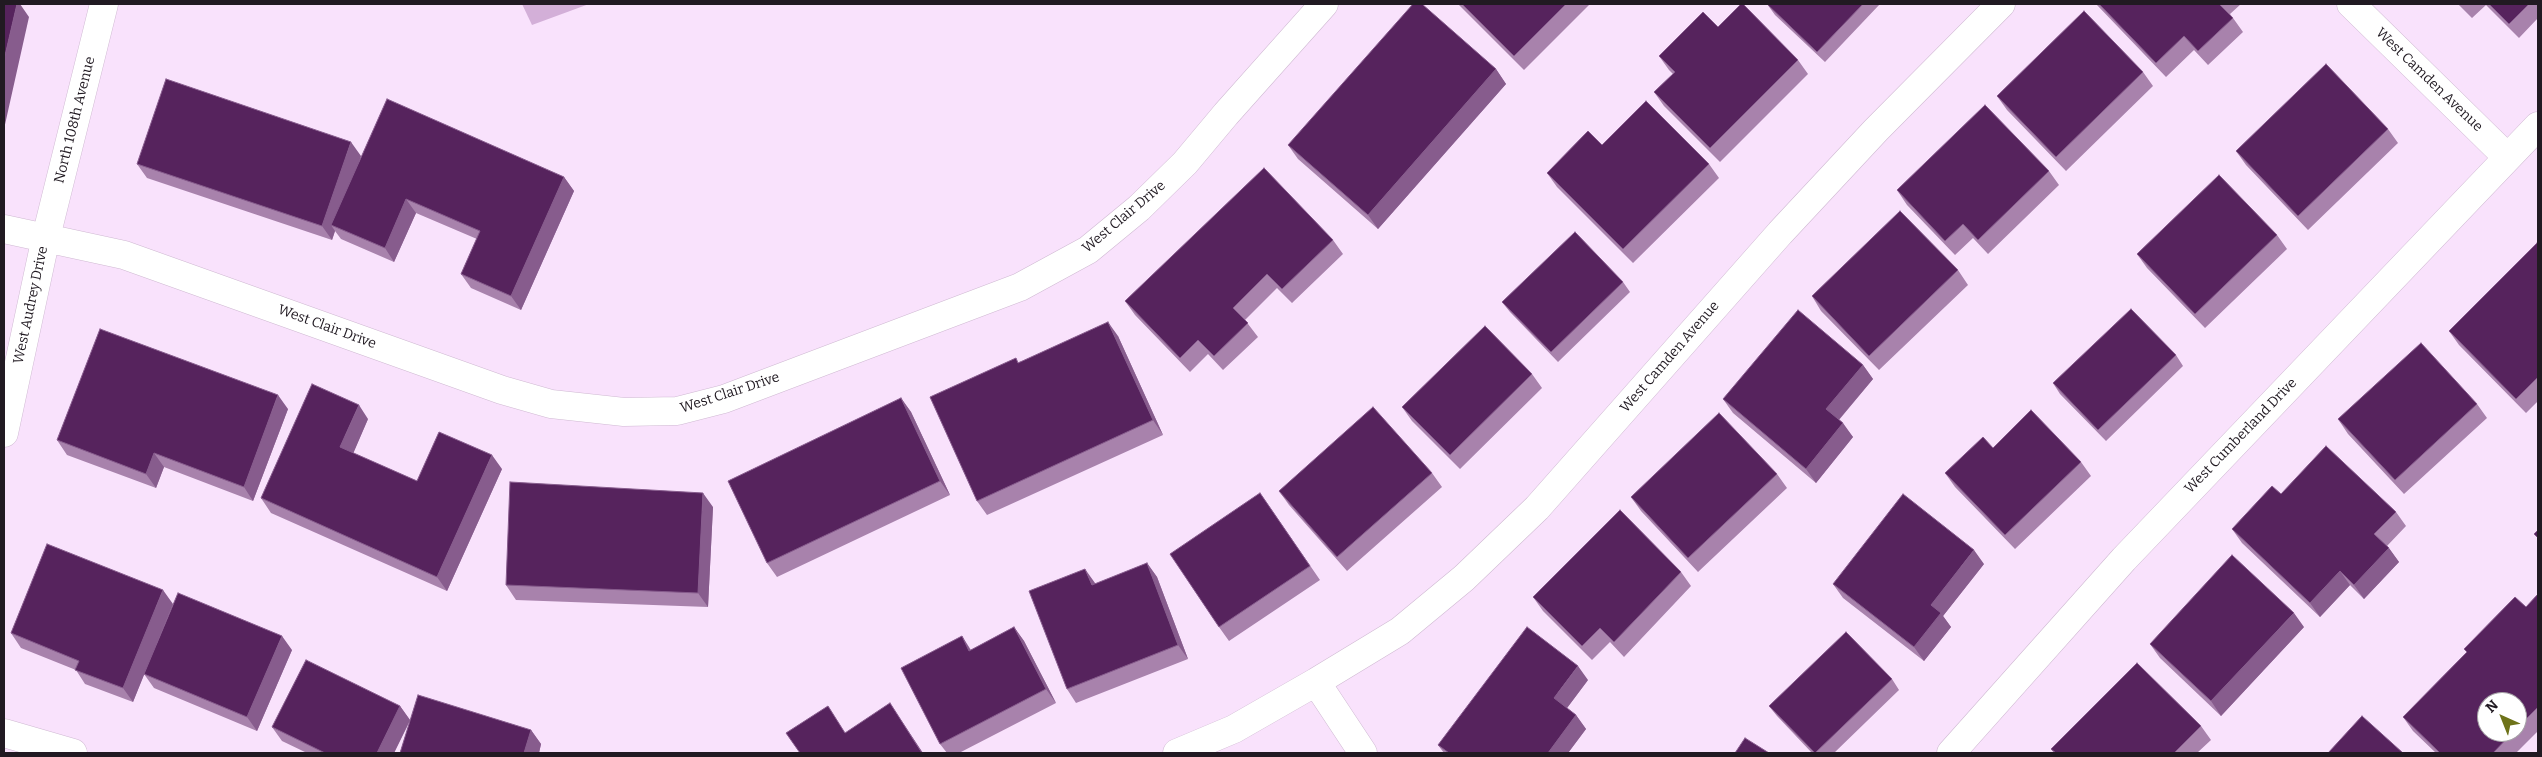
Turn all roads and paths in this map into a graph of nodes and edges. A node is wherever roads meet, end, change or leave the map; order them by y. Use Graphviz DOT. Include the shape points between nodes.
graph roads {
  1 [pos="104,4"];
  2 [pos="1324,4"];
  3 [pos="2001,4"];
  4 [pos="2351,4"];
  5 [pos="2538,126"];
  6 [pos="2507,157"];
  7 [pos="4,229"];
  8 [pos="46,237"];
  9 [pos="4,433"];
  10 [pos="1316,682"];
  11 [pos="4,733"];
  12 [pos="73,753"];
  13 [pos="1177,753"];
  14 [pos="1363,753"];
  15 [pos="1952,753"];
  1 -- 8 [label="street, North 108th Avenue"];
  2 -- 8 [label="street, West Clair Drive" via="1185,163 1139,208 1088,250 1020,287 724,399 677,411 624,412 551,404 502,390 124,255"];
  3 -- 10 [label="street, West Camden Avenue" via="1780,233 1537,508 1464,578 1400,631"];
  4 -- 6 [label="street, West Camden Avenue"];
  5 -- 6 [label="street, West Cumberland Drive"];
  6 -- 15 [label="street, West Cumberland Drive" via="2124,559"];
  7 -- 8 [label="street, West Clair Drive"];
  8 -- 9 [label="street, West Audrey Drive"];
  10 -- 13 [label="street, West Camden Avenue" via="1234,729"];
  10 -- 14 [label="street"];
  11 -- 12 [label="street"];
}
